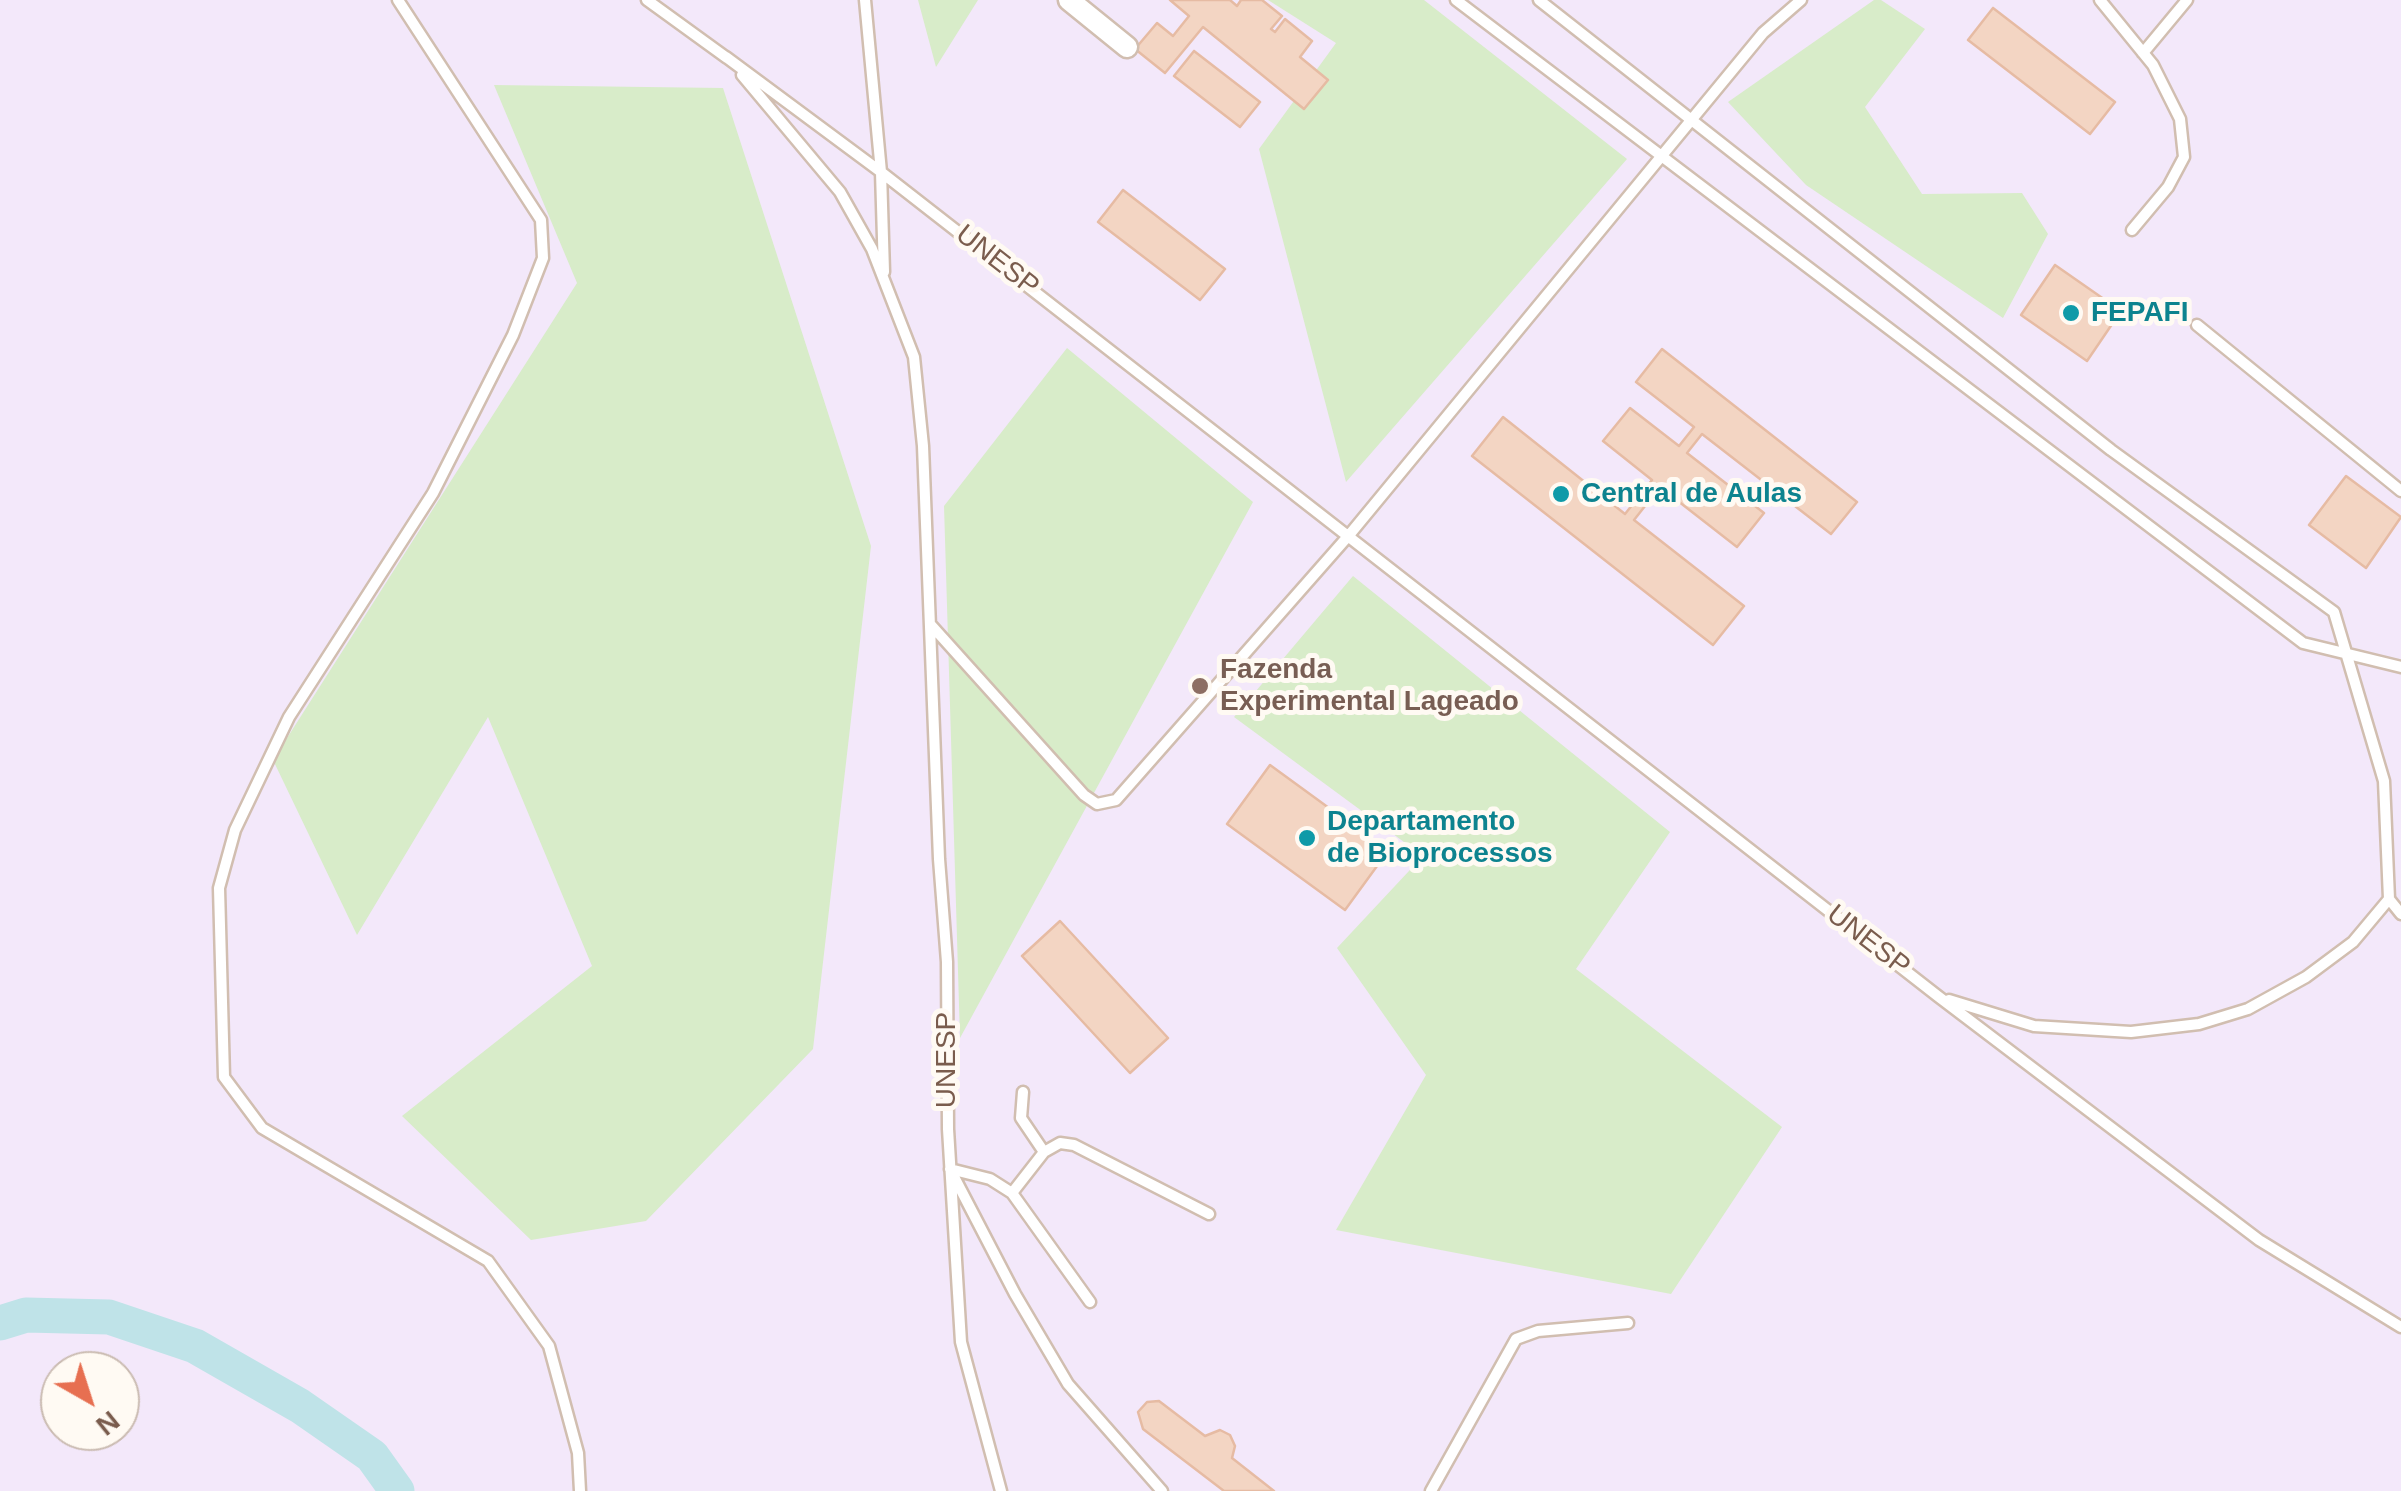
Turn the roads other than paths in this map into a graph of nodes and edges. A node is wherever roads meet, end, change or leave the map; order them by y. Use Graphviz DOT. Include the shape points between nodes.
graph roads {
  1 [pos="398,0"];
  2 [pos="647,0"];
  3 [pos="865,0"];
  4 [pos="1069,0"];
  5 [pos="1456,0"];
  6 [pos="1539,0"];
  7 [pos="1801,0"];
  8 [pos="2100,0"];
  9 [pos="2187,0"];
  10 [pos="1127,47"];
  11 [pos="2143,53"];
  12 [pos="726,56"];
  13 [pos="1691,120"];
  14 [pos="1661,156"];
  15 [pos="881,172"];
  16 [pos="2132,230"];
  17 [pos="885,283"];
  18 [pos="2197,325"];
  19 [pos="2401,491"];
  20 [pos="1350,534"];
  21 [pos="930,624"];
  22 [pos="2345,655"];
  23 [pos="2401,667"];
  24 [pos="2389,899"];
  25 [pos="2401,914"];
  26 [pos="1938,997"];
  27 [pos="1023,1092"];
  28 [pos="1044,1152"];
  29 [pos="950,1169"];
  30 [pos="1012,1192"];
  31 [pos="1209,1214"];
  32 [pos="1090,1302"];
  33 [pos="1628,1322"];
  34 [pos="2401,1327"];
  35 [pos="580,1491"];
  36 [pos="1001,1491"];
  37 [pos="1162,1491"];
  38 [pos="1431,1491"];
  1 -- 35 [label="lane" via="541,220 542,258 513,336 433,494 289,717 235,830 219,888 224,1077 262,1128 488,1262 549,1346 578,1454"];
  2 -- 12 [label="lane, UNESP"];
  3 -- 15 [label="lane, UNESP"];
  4 -- 10 [label="street"];
  5 -- 14 [label="lane"];
  6 -- 13 [label="lane"];
  7 -- 13 [label="lane" via="1763,33"];
  8 -- 11 [label="lane"];
  9 -- 11 [label="lane"];
  11 -- 16 [label="lane" via="2180,119 2184,158"];
  12 -- 15 [label="lane, UNESP"];
  12 -- 17 [label="lane, UNESP" via="840,192"];
  13 -- 14 [label="lane"];
  13 -- 22 [label="lane" via="2111,450 2334,612"];
  14 -- 20 [label="lane"];
  14 -- 22 [label="lane" via="2304,643"];
  15 -- 17 [label="lane, UNESP"];
  15 -- 20 [label="lane, UNESP"];
  17 -- 21 [label="lane, UNESP" via="914,357"];
  18 -- 19 [label="lane"];
  20 -- 21 [label="lane" via="1108,804 1084,795"];
  20 -- 26 [label="lane, UNESP"];
  21 -- 29 [label="lane, UNESP"];
  22 -- 23 [label="lane"];
  22 -- 24 [label="lane" via="2384,781"];
  24 -- 25 [label="lane"];
  24 -- 26 [label="lane" via="2353,942 2306,977 2248,1009 2199,1024 2131,1032 2034,1026"];
  26 -- 34 [label="lane, UNESP" via="2259,1240"];
  27 -- 28 [label="lane" via="1020,1118"];
  28 -- 30 [label="lane"];
  28 -- 31 [label="lane" via="1060,1143 1074,1145"];
  29 -- 30 [label="lane"];
  29 -- 36 [label="lane, UNESP" via="961,1342"];
  29 -- 37 [label="lane" via="1068,1384"];
  30 -- 32 [label="lane"];
  33 -- 38 [label="lane" via="1538,1331 1516,1340"];
}
